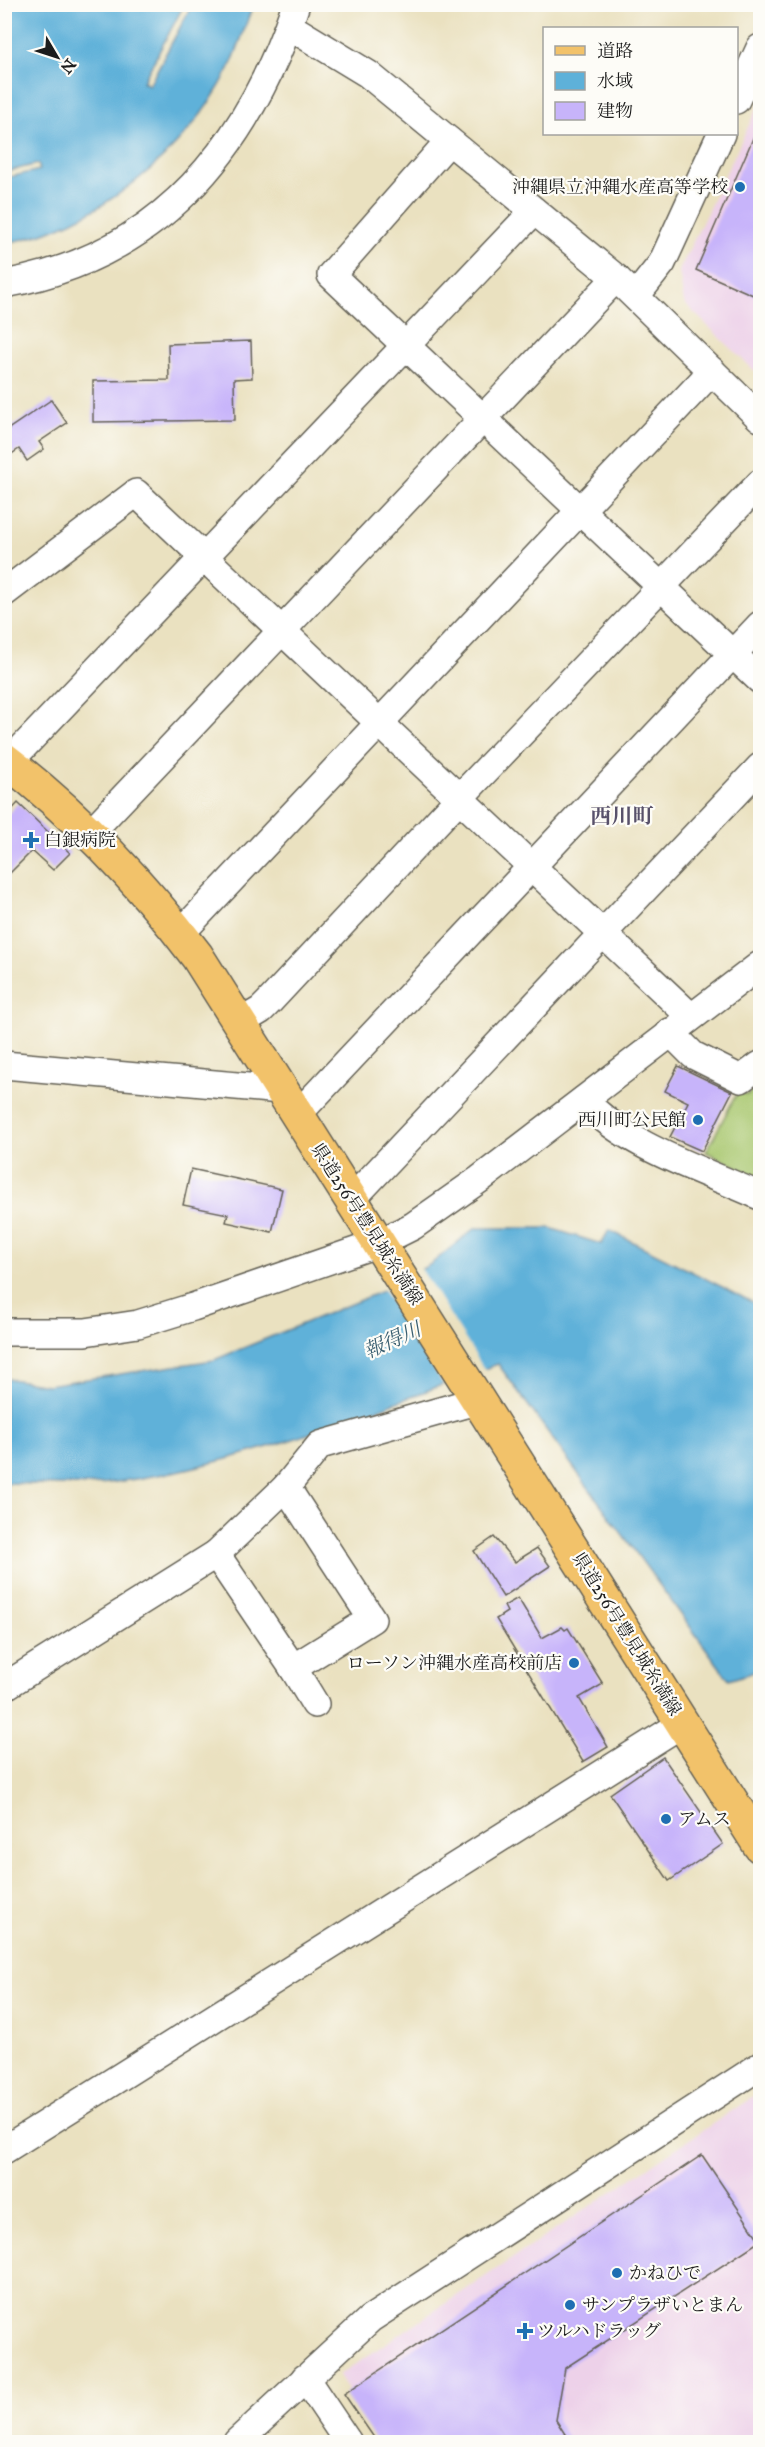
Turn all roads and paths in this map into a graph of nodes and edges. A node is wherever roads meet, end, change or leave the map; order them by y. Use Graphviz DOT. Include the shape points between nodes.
graph roads {
  1 [pos="293,15"];
  2 [pos="760,48"];
  3 [pos="738,96"];
  4 [pos="721,135"];
  5 [pos="449,141"];
  6 [pos="534,211"];
  7 [pos="616,278"];
  8 [pos="4,284"];
  9 [pos="636,296"];
  10 [pos="406,346"];
  11 [pos="712,371"];
  12 [pos="483,418"];
  13 [pos="760,418"];
  14 [pos="760,483"];
  15 [pos="580,510"];
  16 [pos="204,558"];
  17 [pos="662,587"];
  18 [pos="4,593"];
  19 [pos="760,625"];
  20 [pos="281,631"];
  21 [pos="733,654"];
  22 [pos="760,680"];
  23 [pos="379,723"];
  24 [pos="6,763"];
  25 [pos="760,768"];
  26 [pos="459,798"];
  27 [pos="89,834"];
  28 [pos="531,867"];
  29 [pos="180,934"];
  30 [pos="603,934"];
  31 [pos="760,965"];
  32 [pos="239,1023"];
  33 [pos="680,1024"];
  34 [pos="4,1065"];
  35 [pos="760,1065"];
  36 [pos="584,1100"];
  37 [pos="289,1102"];
  38 [pos="760,1196"];
  39 [pos="351,1200"];
  40 [pos="387,1256"];
  41 [pos="4,1332"];
  42 [pos="475,1393"];
  43 [pos="286,1487"];
  44 [pos="216,1554"];
  45 [pos="293,1668"];
  46 [pos="4,1687"];
  47 [pos="315,1704"];
  48 [pos="683,1722"];
  49 [pos="760,1846"];
  50 [pos="760,2066"];
  51 [pos="4,2150"];
  52 [pos="305,2378"];
  53 [pos="237,2442"];
  54 [pos="348,2442"];
  1 -- 5 [label="street"];
  1 -- 8 [label="street" via="268,77 235,135 214,164 178,201 123,241 89,258 58,271"];
  2 -- 3 [label="street"];
  4 -- 9 [label="street" via="662,263"];
  5 -- 6 [label="street"];
  5 -- 10 [label="street" via="331,275"];
  6 -- 7 [label="street"];
  6 -- 10 [label="street"];
  7 -- 9 [label="street"];
  7 -- 12 [label="street"];
  9 -- 11 [label="street"];
  10 -- 12 [label="street"];
  10 -- 16 [label="street"];
  11 -- 13 [label="street"];
  11 -- 15 [label="street"];
  12 -- 15 [label="street"];
  12 -- 20 [label="street"];
  14 -- 17 [label="street"];
  15 -- 17 [label="street"];
  15 -- 23 [label="street"];
  16 -- 18 [label="street" via="136,493"];
  16 -- 20 [label="street"];
  16 -- 24 [label="street"];
  17 -- 21 [label="street"];
  17 -- 26 [label="street"];
  19 -- 21 [label="street"];
  20 -- 23 [label="street"];
  20 -- 27 [label="street"];
  21 -- 22 [label="street"];
  21 -- 28 [label="street"];
  23 -- 26 [label="street"];
  23 -- 29 [label="street"];
  24 -- 27 [label="main road, 県道256号豊見城糸満線"];
  25 -- 30 [label="street"];
  26 -- 28 [label="street"];
  26 -- 32 [label="street" via="270,1002"];
  27 -- 29 [label="main road, 県道256号豊見城糸満線"];
  28 -- 30 [label="street"];
  28 -- 37 [label="street"];
  29 -- 32 [label="main road, 県道256号豊見城糸満線"];
  30 -- 33 [label="street"];
  30 -- 39 [label="street"];
  31 -- 33 [label="street"];
  32 -- 37 [label="main road, 県道256号豊見城糸満線"];
  33 -- 35 [label="street" via="693,1055 741,1079"];
  33 -- 36 [label="street"];
  34 -- 37 [label="street"];
  36 -- 38 [label="street" via="627,1137"];
  36 -- 40 [label="street" via="412,1226"];
  37 -- 39 [label="main road, 県道256号豊見城糸満線"];
  39 -- 40 [label="main road, 県道256号豊見城糸満線"];
  40 -- 41 [label="street" via="138,1324 85,1332"];
  40 -- 42 [label="main road, 県道256号豊見城糸満線"];
  42 -- 43 [label="street" via="320,1445"];
  42 -- 48 [label="main road, 県道256号豊見城糸満線"];
  43 -- 44 [label="street"];
  43 -- 45 [label="street" via="372,1618"];
  44 -- 45 [label="street"];
  44 -- 46 [label="street"];
  45 -- 47 [label="street"];
  48 -- 49 [label="main road, 県道256号豊見城糸満線"];
  48 -- 51 [label="street"];
  50 -- 52 [label="street" via="370,2319"];
  52 -- 53 [label="street"];
  52 -- 54 [label="street"];
}
